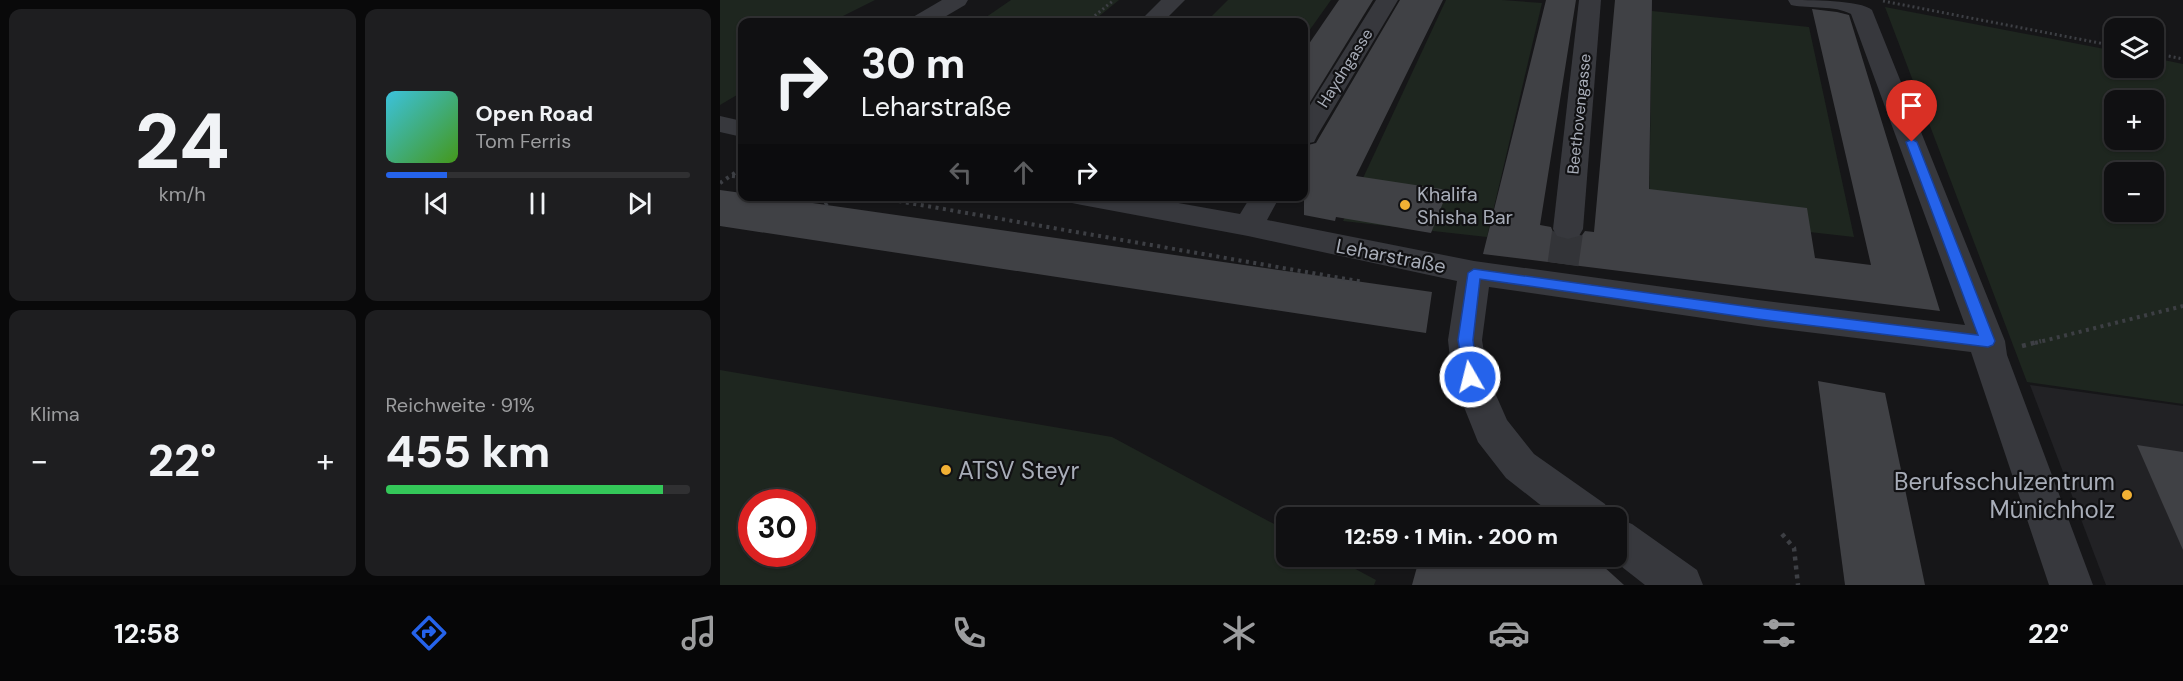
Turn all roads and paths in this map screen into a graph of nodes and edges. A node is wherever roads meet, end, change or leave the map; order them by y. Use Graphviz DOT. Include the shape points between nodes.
graph roads {
  1 [pos="957,0"];
  2 [pos="1114,0"];
  3 [pos="1174,0"];
  4 [pos="1387,0"];
  5 [pos="1590,0"];
  6 [pos="1799,0"];
  7 [pos="1856,6"];
  8 [pos="1101,11"];
  9 [pos="1107,11"];
  10 [pos="928,18"];
  11 [pos="1092,18"];
  12 [pos="1154,18"];
  13 [pos="2104,44"];
  14 [pos="2164,55"];
  15 [pos="2183,59"];
  16 [pos="720,124"];
  17 [pos="738,128"];
  18 [pos="1308,129"];
  19 [pos="738,171"];
  20 [pos="731,176"];
  21 [pos="738,177"];
  22 [pos="720,183"];
  23 [pos="830,201"];
  24 [pos="898,201"];
  25 [pos="1110,201"];
  26 [pos="1263,201"];
  27 [pos="825,205"];
  28 [pos="1248,226"];
  29 [pos="1568,229"];
  30 [pos="1474,273"];
  31 [pos="1364,282"];
  32 [pos="2183,306"];
  33 [pos="1989,348"];
  34 [pos="1575,507"];
  35 [pos="1782,534"];
  36 [pos="1627,545"];
  37 [pos="1681,585"];
  38 [pos="1798,585"];
  39 [pos="2071,585"];
  1 -- 10 [label="street"];
  2 -- 8 [label="path"];
  3 -- 12 [label="street"];
  4 -- 18 [label="street, Haydngasse"];
  5 -- 29 [label="street, Beethovengasse"];
  6 -- 7 [label="street"];
  7 -- 13 [label="path" via="1892,1"];
  7 -- 33 [label="street" via="1861,10"];
  8 -- 9 [label="path"];
  8 -- 11 [label="path"];
  14 -- 15 [label="path"];
  16 -- 17 [label="street"];
  19 -- 20 [label="path"];
  20 -- 21 [label="path"];
  20 -- 22 [label="path"];
  23 -- 27 [label="path"];
  24 -- 31 [label="path"];
  25 -- 28 [label="street, Leharstraße"];
  26 -- 28 [label="street"];
  28 -- 30 [label="street, Leharstraße"];
  30 -- 33 [label="street, Leharstraße" via="1561,275 1758,313"];
  30 -- 34 [label="street" via="1465,340 1470,377 1492,430 1520,466"];
  32 -- 33 [label="path"];
  33 -- 39 [label="street"];
  35 -- 38 [label="path" via="1794,548"];
  36 -- 37 [label="street"];
}
